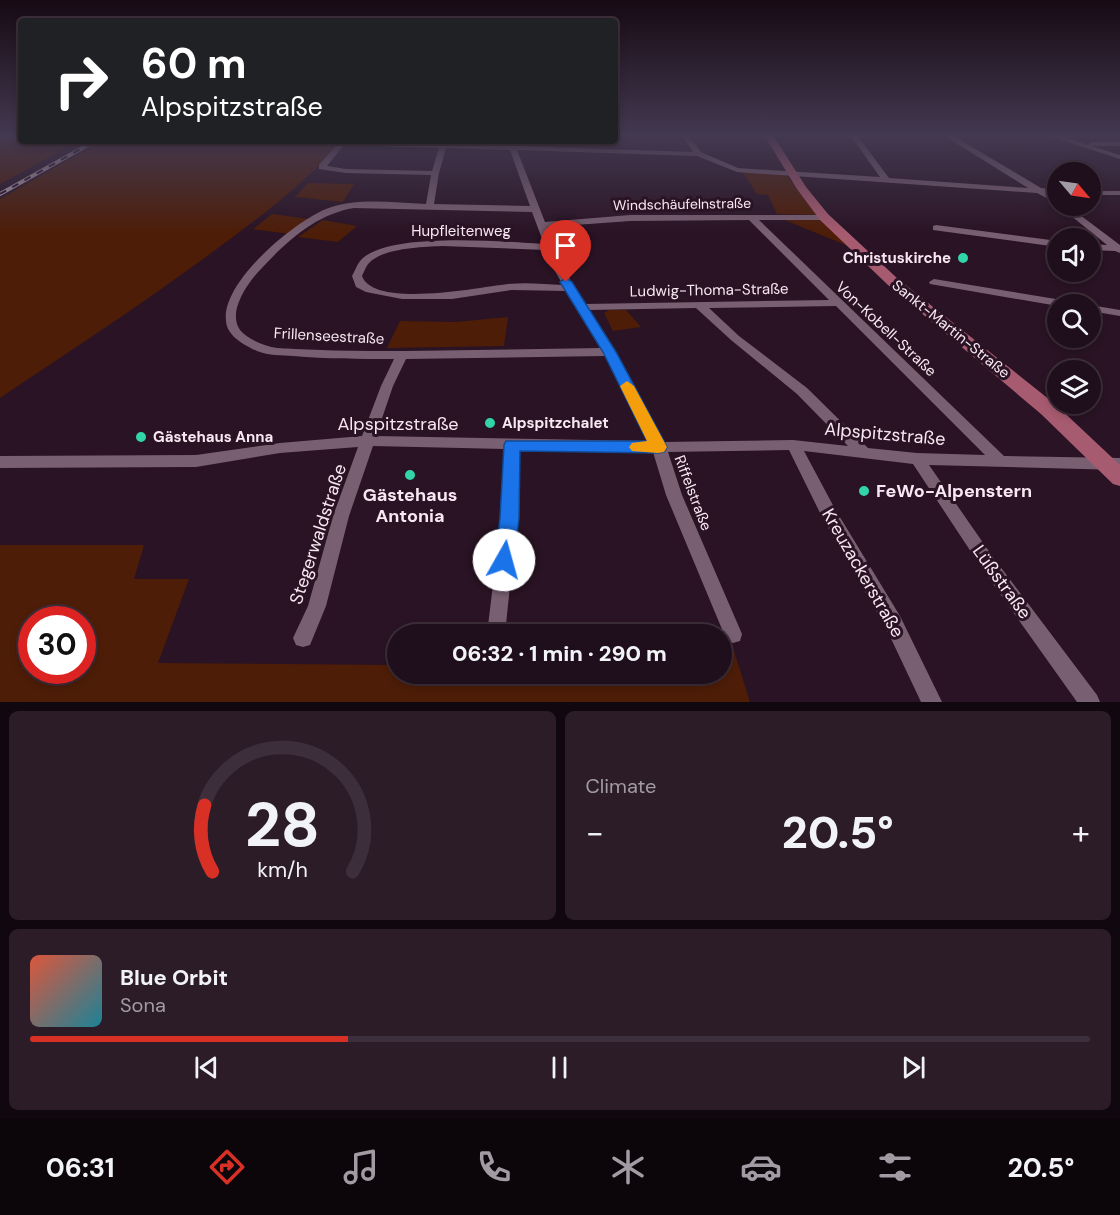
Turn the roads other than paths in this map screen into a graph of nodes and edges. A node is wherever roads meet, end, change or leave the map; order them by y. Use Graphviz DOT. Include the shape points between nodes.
graph roads {
  1 [pos="327,168"];
  2 [pos="437,168"];
  3 [pos="519,168"];
  4 [pos="728,168"];
  5 [pos="788,168"];
  6 [pos="876,168"];
  7 [pos="1002,168"];
  8 [pos="435,173"];
  9 [pos="791,173"];
  10 [pos="885,180"];
  11 [pos="1044,192"];
  12 [pos="1101,192"];
  13 [pos="1120,193"];
  14 [pos="1047,194"];
  15 [pos="430,206"];
  16 [pos="534,209"];
  17 [pos="1076,216"];
  18 [pos="751,217"];
  19 [pos="824,217"];
  20 [pos="540,225"];
  21 [pos="936,228"];
  22 [pos="1047,243"];
  23 [pos="549,248"];
  24 [pos="1101,248"];
  25 [pos="1119,249"];
  26 [pos="934,282"];
  27 [pos="570,288"];
  28 [pos="1047,301"];
  29 [pos="836,303"];
  30 [pos="700,306"];
  31 [pos="583,307"];
  32 [pos="1101,310"];
  33 [pos="1120,313"];
  34 [pos="609,352"];
  35 [pos="402,355"];
  36 [pos="369,441"];
  37 [pos="512,445"];
  38 [pos="793,445"];
  39 [pos="658,447"];
  40 [pos="863,452"];
  41 [pos="917,459"];
  42 [pos="0,462"];
  43 [pos="1001,462"];
  44 [pos="1115,463"];
  45 [pos="1120,478"];
  46 [pos="497,624"];
  47 [pos="733,634"];
  48 [pos="303,638"];
  49 [pos="932,702"];
  50 [pos="1090,702"];
  1 -- 8 [label="street"];
  2 -- 8 [label="street"];
  3 -- 16 [label="street, Riffelstraße"];
  4 -- 9 [label="street"];
  5 -- 9 [label="main road, Sankt-Martin-Straße"];
  6 -- 10 [label="street"];
  7 -- 11 [label="street"];
  8 -- 15 [label="street"];
  9 -- 10 [label="street"];
  9 -- 19 [label="main road, Sankt-Martin-Straße"];
  10 -- 11 [label="street"];
  11 -- 14 [label="street"];
  12 -- 13 [label="street"];
  15 -- 16 [label="street, Frillenseestraße"];
  15 -- 35 [label="street, Frillenseestraße" via="354,205 327,210 253,270 231,314 234,328 264,350 344,356"];
  16 -- 20 [label="street, Riffelstraße"];
  17 -- 25 [label="street"];
  18 -- 19 [label="street, Windschäufelnstraße"];
  18 -- 20 [label="street, Windschäufelnstraße" via="630,218"];
  18 -- 29 [label="street, Von-Kobell-Straße"];
  19 -- 44 [label="main road, Sankt-Martin-Straße" via="893,282"];
  20 -- 23 [label="street, Riffelstraße"];
  21 -- 22 [label="street"];
  23 -- 27 [label="street, Riffelstraße"];
  23 -- 27 [label="street, Hupfleitenweg" via="443,243 400,246 373,255 361,265 358,283 372,292 416,297 464,295 511,287"];
  24 -- 25 [label="street"];
  26 -- 28 [label="street"];
  27 -- 31 [label="street, Riffelstraße"];
  29 -- 30 [label="street, Ludwig-Thoma-Straße"];
  29 -- 43 [label="street, Von-Kobell-Straße"];
  30 -- 31 [label="street, Ludwig-Thoma-Straße"];
  30 -- 40 [label="street" via="802,391"];
  31 -- 34 [label="street, Riffelstraße"];
  32 -- 33 [label="street"];
  34 -- 35 [label="street, Frillenseestraße"];
  34 -- 39 [label="street, Riffelstraße"];
  35 -- 36 [label="street, Frillenseestraße"];
  36 -- 37 [label="street, Alpspitzstraße"];
  36 -- 42 [label="street, Alpspitzstraße" via="280,448 196,461"];
  36 -- 48 [label="street, Stegerwaldstraße" via="341,516 317,606"];
  37 -- 39 [label="street, Alpspitzstraße"];
  37 -- 46 [label="street" via="509,518"];
  38 -- 39 [label="street, Alpspitzstraße"];
  38 -- 40 [label="street, Alpspitzstraße"];
  38 -- 49 [label="street, Kreuzackerstraße" via="893,622"];
  39 -- 47 [label="street, Riffelstraße"];
  40 -- 41 [label="street, Alpspitzstraße"];
  41 -- 43 [label="street, Alpspitzstraße"];
  41 -- 50 [label="street, Lüßstraße"];
  43 -- 44 [label="street, Alpspitzstraße"];
  44 -- 45 [label="main road, Sankt-Martin-Straße"];
}
